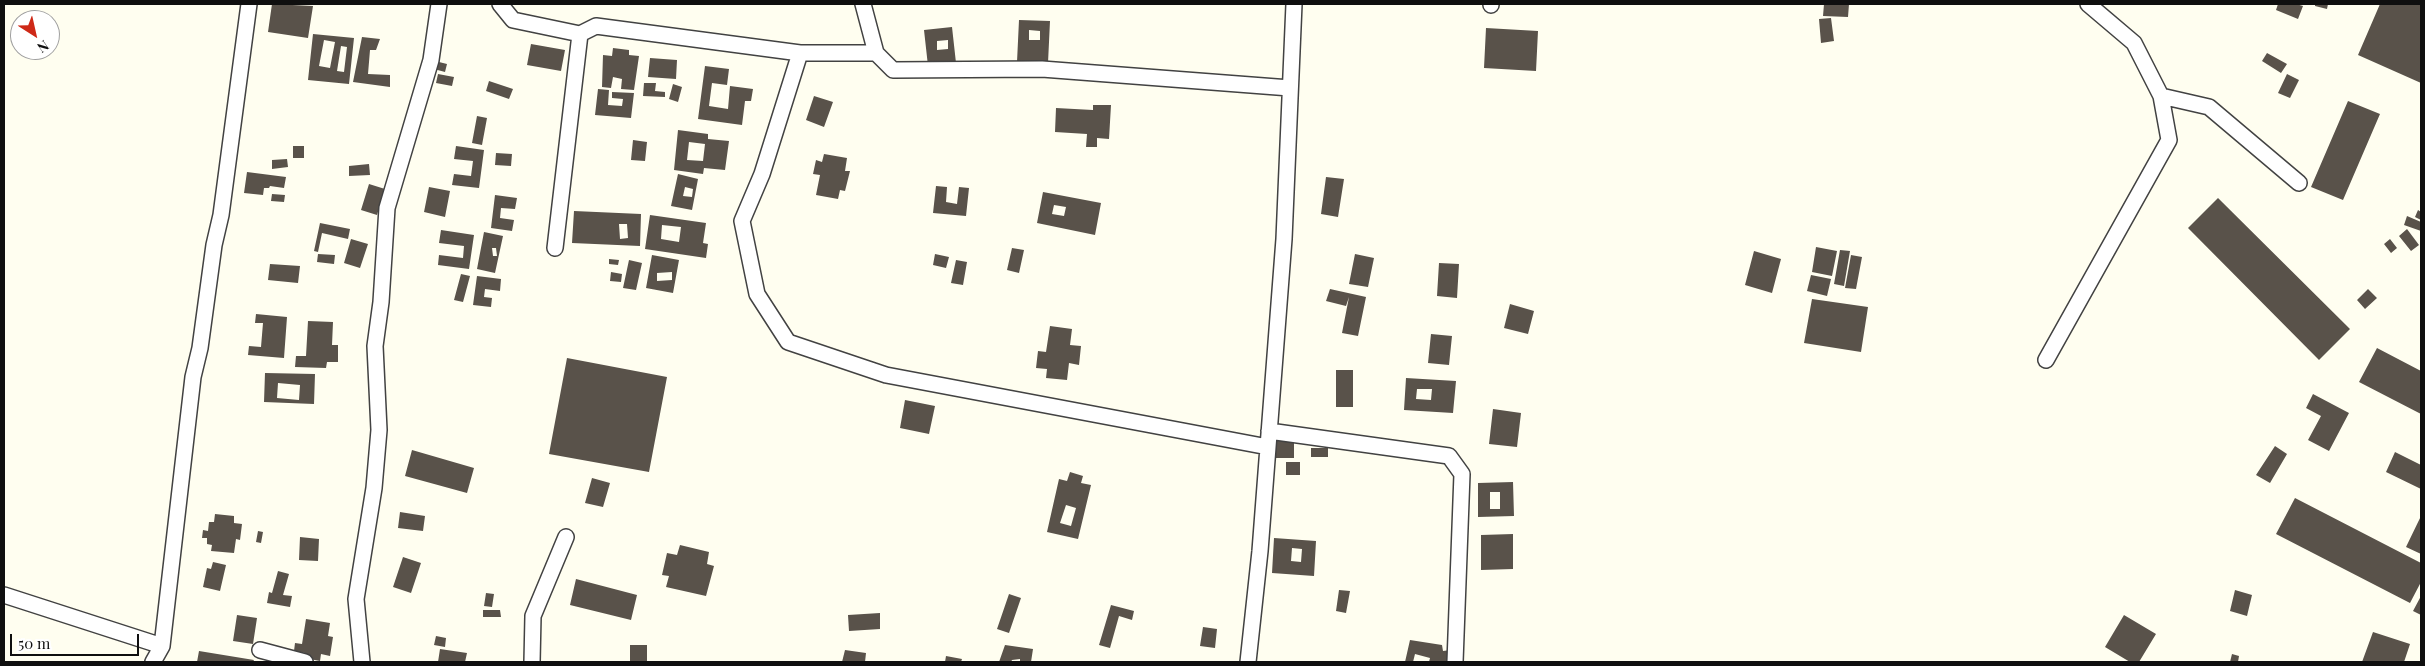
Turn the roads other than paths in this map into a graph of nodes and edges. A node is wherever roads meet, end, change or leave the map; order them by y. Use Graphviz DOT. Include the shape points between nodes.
graph roads {
  1 [pos="250,4"];
  2 [pos="439,4"];
  3 [pos="500,4"];
  4 [pos="862,4"];
  5 [pos="1294,4"];
  6 [pos="2088,4"];
  7 [pos="580,34"];
  8 [pos="800,54"];
  9 [pos="876,54"];
  10 [pos="1290,88"];
  11 [pos="2161,96"];
  12 [pos="2299,183"];
  13 [pos="555,248"];
  14 [pos="2046,360"];
  15 [pos="1269,431"];
  16 [pos="1268,447"];
  17 [pos="566,537"];
  18 [pos="4,594"];
  19 [pos="162,646"];
  20 [pos="260,650"];
  21 [pos="153,662"];
  22 [pos="305,662"];
  23 [pos="362,662"];
  24 [pos="532,662"];
  25 [pos="1248,662"];
  26 [pos="1455,662"];
  1 -- 19 [label="street" via="221,215 193,377"];
  2 -- 23 [label="street" via="431,60 387,208 375,346 379,430 374,488 356,599"];
  3 -- 7 [label="street" via="513,20"];
  4 -- 9 [label="street"];
  5 -- 10 [label="street"];
  6 -- 11 [label="street" via="2134,43"];
  7 -- 8 [label="street" via="596,26"];
  7 -- 13 [label="street"];
  8 -- 9 [label="street"];
  8 -- 16 [label="street" via="762,174 742,221 757,294 788,342 886,375"];
  9 -- 10 [label="street" via="893,70 1042,69"];
  10 -- 15 [label="street" via="1284,240"];
  11 -- 12 [label="street" via="2209,106"];
  11 -- 14 [label="street" via="2169,140"];
  15 -- 16 [label="street"];
  15 -- 26 [label="street" via="1448,456 1462,474"];
  16 -- 25 [label="street"];
  17 -- 24 [label="street" via="533,616"];
  18 -- 19 [label="street"];
  19 -- 21 [label="street"];
  20 -- 22 [label="street"];
}
